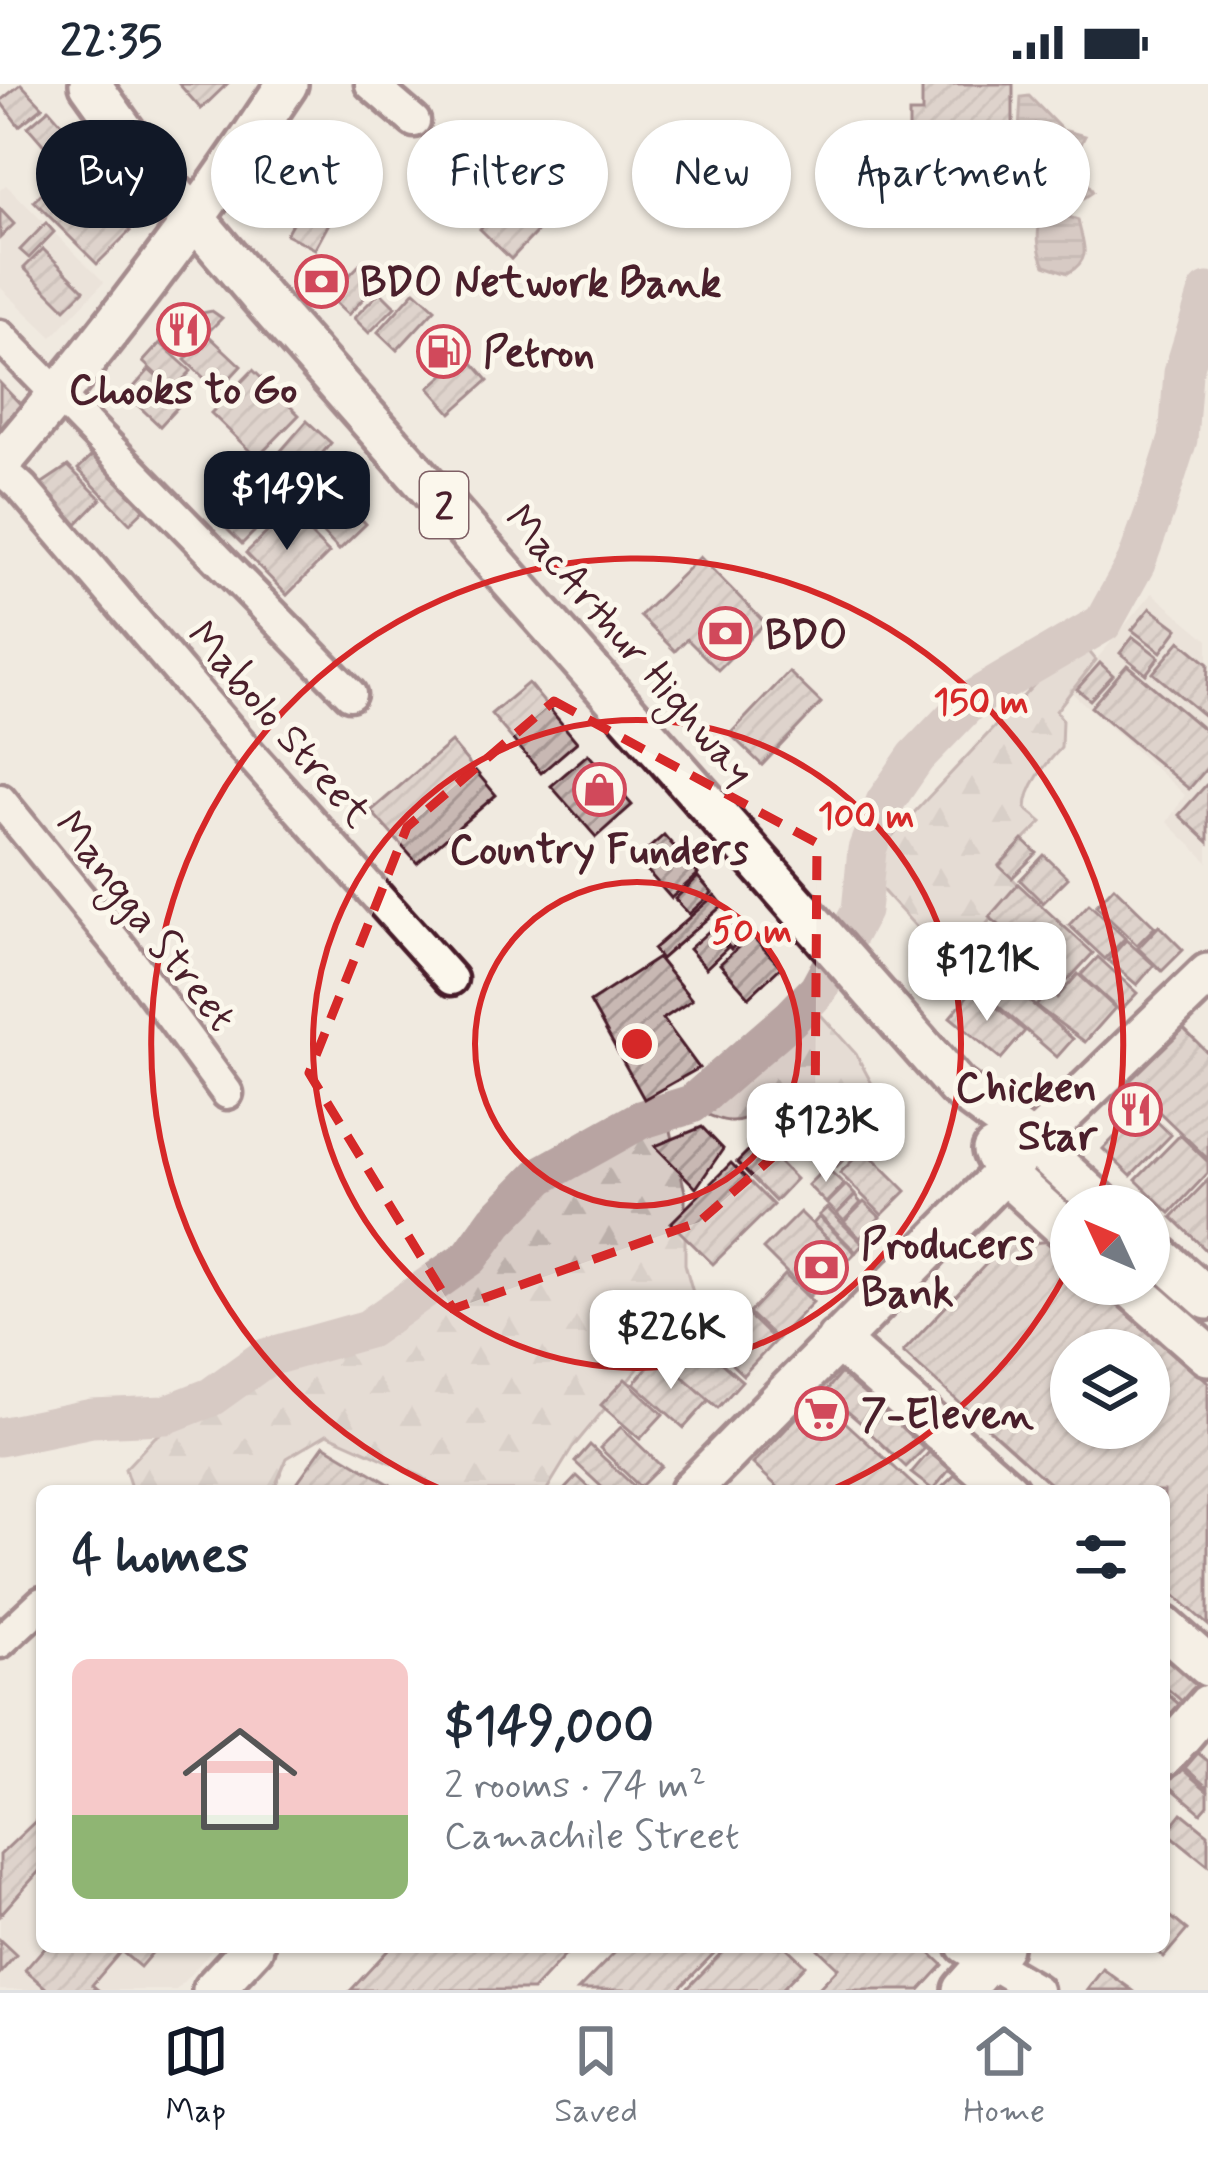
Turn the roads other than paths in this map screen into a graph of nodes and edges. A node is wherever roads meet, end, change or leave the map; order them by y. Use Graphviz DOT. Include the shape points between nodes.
graph roads {
  1 [pos="90,84"];
  2 [pos="287,84"];
  3 [pos="371,84"];
  4 [pos="413,120"];
  5 [pos="194,220"];
  6 [pos="0,336"];
  7 [pos="60,394"];
  8 [pos="0,466"];
  9 [pos="350,694"];
  10 [pos="0,800"];
  11 [pos="1208,974"];
  12 [pos="451,979"];
  13 [pos="227,1093"];
  14 [pos="967,1098"];
  15 [pos="1033,1143"];
  16 [pos="1004,1173"];
  17 [pos="1080,1185"];
  18 [pos="1050,1215"];
  19 [pos="1170,1265"];
  20 [pos="1205,1296"];
  21 [pos="1151,1305"];
  22 [pos="1173,1325"];
  23 [pos="851,1353"];
  24 [pos="1208,1355"];
  25 [pos="697,1485"];
  26 [pos="1001,1485"];
  27 [pos="36,1609"];
  28 [pos="1170,1632"];
  29 [pos="0,1642"];
  30 [pos="1208,1666"];
  31 [pos="1208,1705"];
  32 [pos="1170,1749"];
  33 [pos="248,1953"];
  34 [pos="979,1961"];
  35 [pos="214,1990"];
  36 [pos="1036,1990"];
  1 -- 5 [label="main road, MacArthur Highway / 2"];
  2 -- 5 [label="main road"];
  3 -- 4 [label="street"];
  5 -- 7 [label="main road"];
  5 -- 14 [label="main road, MacArthur Highway / 2"];
  6 -- 7 [label="street"];
  7 -- 8 [label="main road"];
  7 -- 9 [label="street"];
  8 -- 12 [label="street, Mabolo Street"];
  10 -- 13 [label="street, Mangga Street"];
  11 -- 15 [label="main road"];
  14 -- 15 [label="main road, MacArthur Highway / 2"];
  14 -- 16 [label="main road, MacArthur Highway / 2"];
  15 -- 16 [label="main road"];
  15 -- 17 [label="main road, MacArthur Highway / 2"];
  16 -- 18 [label="main road, MacArthur Highway / 2"];
  16 -- 23 [label="main road" via="975,1202 975,1231 867,1347"];
  19 -- 20 [label="main road"];
  20 -- 22 [label="main road"];
  21 -- 22 [label="main road"];
  22 -- 24 [label="main road"];
  23 -- 25 [label="main road"];
  23 -- 26 [label="main road"];
  27 -- 29 [label="street"];
  28 -- 30 [label="main road"];
  31 -- 32 [label="main road"];
  33 -- 35 [label="main road"];
  34 -- 36 [label="street"];
}
